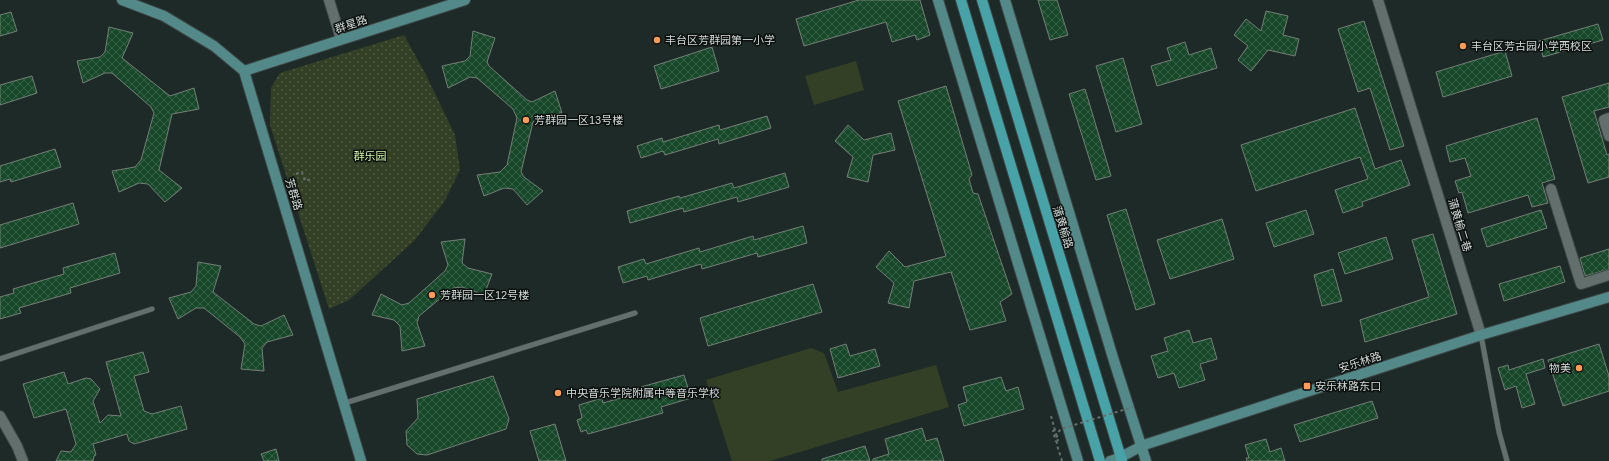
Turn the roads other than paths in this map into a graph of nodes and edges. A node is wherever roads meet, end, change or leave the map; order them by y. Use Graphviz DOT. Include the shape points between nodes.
graph roads {
  1 [pos="122,0"];
  2 [pos="329,0"];
  3 [pos="465,0"];
  4 [pos="938,0"];
  5 [pos="961,0"];
  6 [pos="982,0"];
  7 [pos="1005,0"];
  8 [pos="1378,0"];
  9 [pos="341,39"];
  10 [pos="244,72"];
  11 [pos="1609,118"];
  12 [pos="1609,136"];
  13 [pos="1551,189"];
  14 [pos="1609,275"];
  15 [pos="1609,297"];
  16 [pos="152,310"];
  17 [pos="635,313"];
  18 [pos="1481,335"];
  19 [pos="0,359"];
  20 [pos="345,403"];
  21 [pos="0,416"];
  22 [pos="1141,446"];
  23 [pos="1120,460"];
  24 [pos="23,461"];
  25 [pos="361,461"];
  26 [pos="1078,461"];
  27 [pos="1100,461"];
  28 [pos="1110,461"];
  29 [pos="1146,461"];
  30 [pos="1507,461"];
  1 -- 10 [label="street" via="164,16 214,46"];
  2 -- 9 [label="street"];
  3 -- 9 [label="street, 群星路"];
  4 -- 26 [label="street"];
  5 -- 27 [label="main road"];
  6 -- 23 [label="main road, 蒲黄榆路"];
  7 -- 22 [label="street"];
  8 -- 18 [label="street, 蒲黄榆二巷"];
  9 -- 10 [label="street, 群星路"];
  10 -- 20 [label="street, 芳群路"];
  11 -- 12 [label="street" via="1604,120"];
  13 -- 14 [label="street" via="1581,284"];
  15 -- 18 [label="street, 安乐林路"];
  16 -- 19 [label="lane"];
  17 -- 20 [label="lane"];
  18 -- 22 [label="street, 安乐林路"];
  18 -- 30 [label="lane, 蒲黄榆二巷"];
  20 -- 25 [label="street, 芳群路"];
  21 -- 24 [label="street"];
  22 -- 23 [label="street, 安乐林路"];
  22 -- 29 [label="street"];
  23 -- 28 [label="street, 安乐林路"];
}
